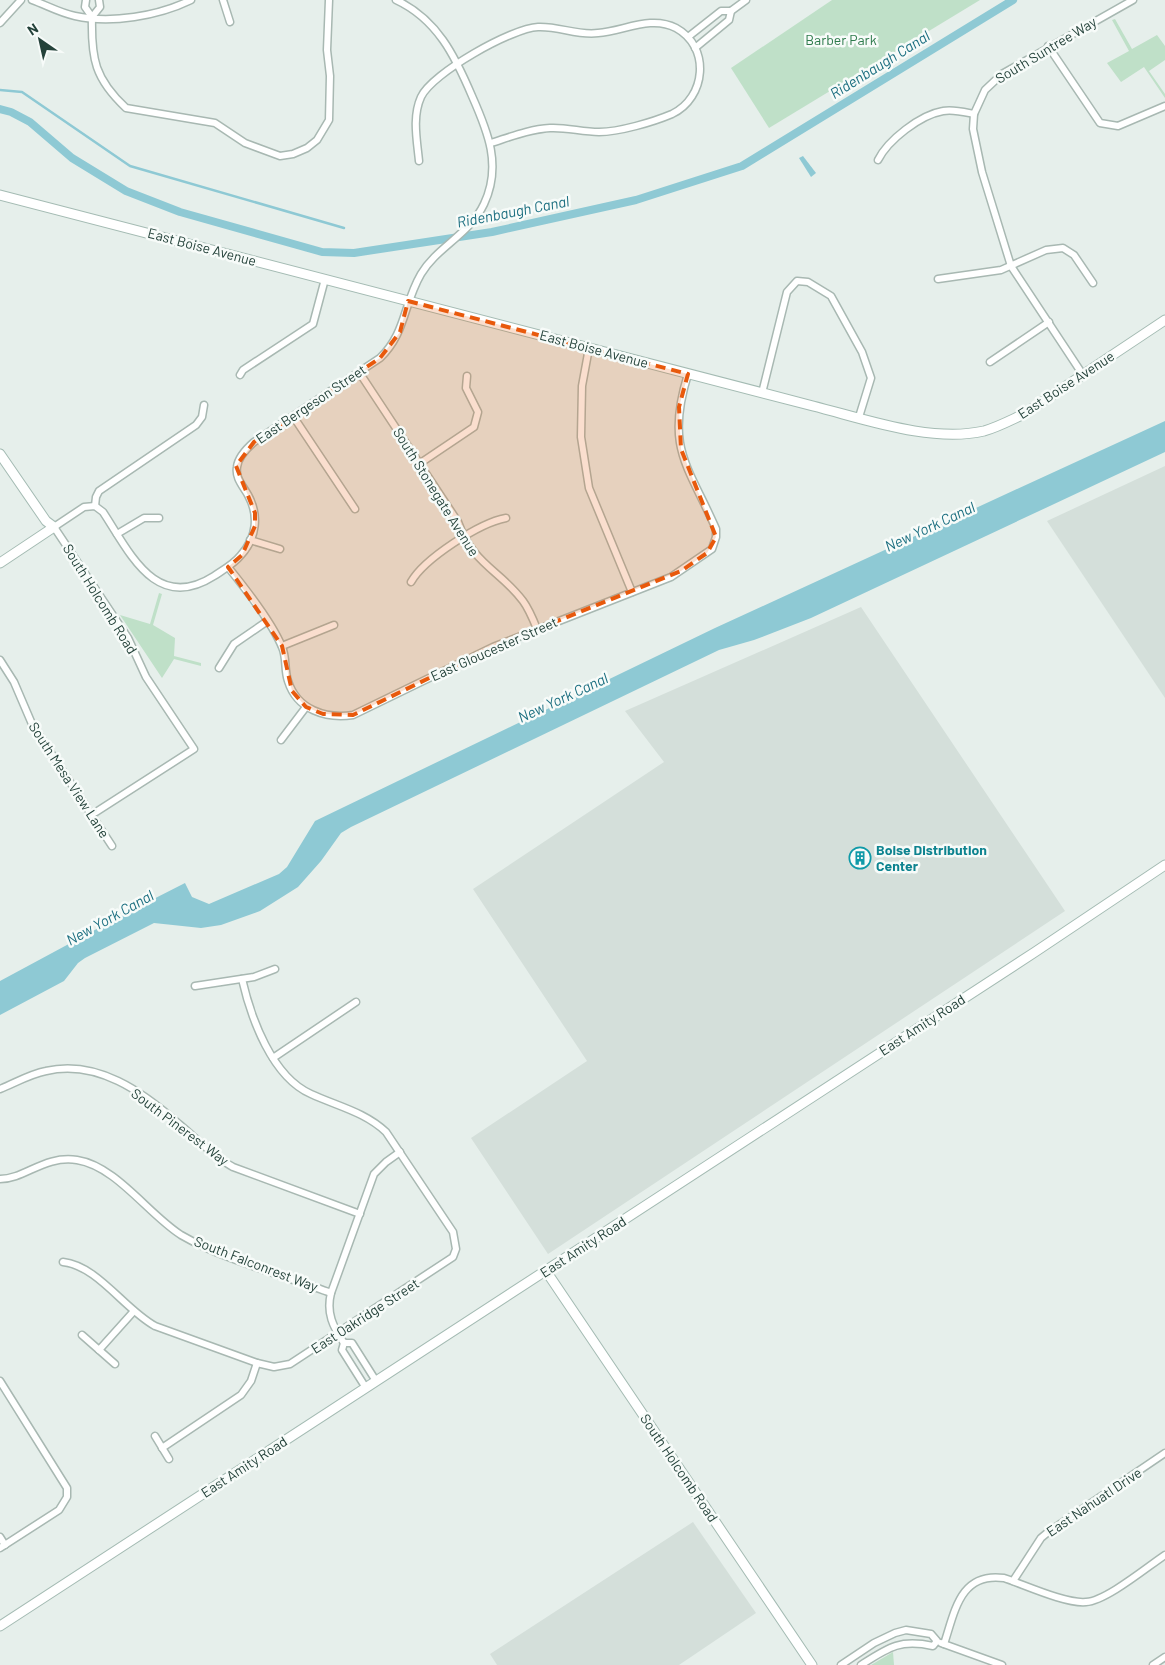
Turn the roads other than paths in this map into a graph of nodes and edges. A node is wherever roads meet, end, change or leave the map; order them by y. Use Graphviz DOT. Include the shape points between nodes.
graph roads {
  1 [pos="21,0"];
  2 [pos="32,0"];
  3 [pos="86,0"];
  4 [pos="99,0"];
  5 [pos="191,0"];
  6 [pos="223,0"];
  7 [pos="329,0"];
  8 [pos="396,0"];
  9 [pos="746,0"];
  10 [pos="1133,0"];
  11 [pos="405,2"];
  12 [pos="731,11"];
  13 [pos="92,18"];
  14 [pos="230,22"];
  15 [pos="0,23"];
  16 [pos="688,37"];
  17 [pos="1048,46"];
  18 [pos="696,48"];
  19 [pos="458,64"];
  20 [pos="1165,106"];
  21 [pos="974,114"];
  22 [pos="491,142"];
  23 [pos="878,160"];
  24 [pos="419,161"];
  25 [pos="0,195"];
  26 [pos="1011,266"];
  27 [pos="325,279"];
  28 [pos="938,279"];
  29 [pos="1093,282"];
  30 [pos="408,301"];
  31 [pos="1165,320"];
  32 [pos="1049,322"];
  33 [pos="589,348"];
  34 [pos="990,362"];
  35 [pos="359,372"];
  36 [pos="688,374"];
  37 [pos="240,375"];
  38 [pos="1083,375"];
  39 [pos="467,376"];
  40 [pos="762,393"];
  41 [pos="204,405"];
  42 [pos="293,416"];
  43 [pos="859,418"];
  44 [pos="0,454"];
  45 [pos="419,464"];
  46 [pos="95,506"];
  47 [pos="355,509"];
  48 [pos="160,518"];
  49 [pos="506,518"];
  50 [pos="54,527"];
  51 [pos="117,534"];
  52 [pos="464,538"];
  53 [pos="250,540"];
  54 [pos="280,550"];
  55 [pos="0,563"];
  56 [pos="228,567"];
  57 [pos="411,582"];
  58 [pos="632,592"];
  59 [pos="266,622"];
  60 [pos="334,625"];
  61 [pos="537,629"];
  62 [pos="282,646"];
  63 [pos="0,660"];
  64 [pos="219,668"];
  65 [pos="306,707"];
  66 [pos="281,740"];
  67 [pos="96,812"];
  68 [pos="112,846"];
  69 [pos="1165,864"];
  70 [pos="275,969"];
  71 [pos="242,979"];
  72 [pos="195,986"];
  73 [pos="356,1002"];
  74 [pos="274,1058"];
  75 [pos="0,1089"];
  76 [pos="400,1152"];
  77 [pos="0,1179"];
  78 [pos="360,1214"];
  79 [pos="64,1262"];
  80 [pos="546,1270"];
  81 [pos="331,1293"];
  82 [pos="134,1311"];
  83 [pos="338,1333"];
  84 [pos="82,1335"];
  85 [pos="344,1344"];
  86 [pos="99,1350"];
  87 [pos="257,1363"];
  88 [pos="115,1364"];
  89 [pos="0,1381"];
  90 [pos="376,1381"];
  91 [pos="366,1388"];
  92 [pos="155,1436"];
  93 [pos="162,1448"];
  94 [pos="1165,1453"];
  95 [pos="169,1459"];
  96 [pos="0,1537"];
  97 [pos="2,1546"];
  98 [pos="1165,1555"];
  99 [pos="1013,1581"];
  100 [pos="0,1626"];
  101 [pos="941,1642"];
  102 [pos="1165,1657"];
  103 [pos="812,1665"];
  104 [pos="841,1665"];
  105 [pos="861,1665"];
  106 [pos="1002,1665"];
  107 [pos="1153,1665"];
  1 -- 15 [label="street"];
  2 -- 13 [label="street" via="66,13"];
  3 -- 13 [label="street" via="85,7"];
  4 -- 13 [label="street" via="100,7"];
  5 -- 13 [label="street" via="152,14"];
  6 -- 14 [label="street"];
  7 -- 13 [label="street" via="329,120 317,140 307,148 280,156 245,143 214,123 126,108 94,65"];
  8 -- 11 [label="street, East Bergeson Street"];
  9 -- 12 [label="street"];
  10 -- 17 [label="street, South Suntree Way"];
  11 -- 19 [label="street, East Bergeson Street" via="436,30"];
  12 -- 16 [label="street" via="721,10"];
  12 -- 18 [label="street" via="729,20"];
  16 -- 18 [label="street"];
  16 -- 19 [label="street" via="676,28 660,23 645,23 597,34 539,27 511,34"];
  17 -- 20 [label="street" via="1095,118 1106,126 1118,126"];
  17 -- 21 [label="street, South Suntree Way" via="992,82"];
  18 -- 22 [label="street" via="701,74 697,89 690,101 671,114 610,131 550,128"];
  19 -- 22 [label="street, East Bergeson Street"];
  19 -- 24 [label="street" via="433,80 421,98 416,122"];
  21 -- 23 [label="street" via="942,111 927,117 892,138"];
  21 -- 26 [label="street" via="973,129 982,172"];
  22 -- 30 [label="street, East Bergeson Street" via="494,162 489,193 480,212 422,272"];
  25 -- 27 [label="street, East Boise Avenue"];
  26 -- 28 [label="street"];
  26 -- 29 [label="street" via="1046,250 1063,248 1074,256"];
  26 -- 32 [label="street"];
  27 -- 30 [label="street, East Boise Avenue"];
  27 -- 37 [label="street" via="313,324"];
  30 -- 33 [label="street, East Boise Avenue"];
  30 -- 35 [label="street, East Bergeson Street" via="400,332 392,347"];
  31 -- 38 [label="street, East Boise Avenue"];
  32 -- 34 [label="street"];
  32 -- 38 [label="street"];
  33 -- 36 [label="street, East Boise Avenue"];
  33 -- 58 [label="street" via="582,386 582,437 588,488"];
  35 -- 42 [label="street, East Bergeson Street"];
  35 -- 45 [label="street, South Stonegate Avenue"];
  36 -- 40 [label="street, East Boise Avenue"];
  36 -- 58 [label="street, East Gloucester Street" via="679,407 681,449 686,468 716,529 714,545 681,572"];
  38 -- 43 [label="street, East Boise Avenue" via="1024,414 984,430 955,435"];
  39 -- 45 [label="street" via="466,388 478,412 477,422"];
  40 -- 43 [label="street, East Boise Avenue"];
  40 -- 43 [label="street" via="787,292 797,281 808,282 832,296 862,352 871,378"];
  41 -- 46 [label="street" via="202,417 196,425 99,491"];
  42 -- 47 [label="street"];
  42 -- 53 [label="street, East Bergeson Street" via="254,442 240,456 236,466 255,513"];
  44 -- 50 [label="street, South Holcomb Road" via="46,522"];
  45 -- 52 [label="street, South Stonegate Avenue" via="458,522"];
  46 -- 50 [label="street" via="84,508"];
  46 -- 51 [label="street, East Bergeson Street" via="103,512"];
  48 -- 51 [label="street" via="144,518"];
  49 -- 52 [label="street" via="485,524"];
  50 -- 55 [label="street"];
  50 -- 67 [label="street, South Holcomb Road" via="128,638 146,677 194,749"];
  51 -- 56 [label="street, East Bergeson Street" via="140,568 151,579 167,587 193,586"];
  52 -- 57 [label="street" via="424,564"];
  52 -- 61 [label="street, South Stonegate Avenue" via="477,558 521,598"];
  53 -- 54 [label="street"];
  53 -- 56 [label="street, East Bergeson Street" via="242,555"];
  56 -- 59 [label="street"];
  58 -- 61 [label="street, East Gloucester Street"];
  59 -- 62 [label="street"];
  59 -- 64 [label="street" via="234,644"];
  60 -- 62 [label="street"];
  61 -- 65 [label="street, East Gloucester Street" via="353,715 337,717"];
  62 -- 65 [label="street" via="287,680"];
  63 -- 68 [label="street, South Mesa View Lane" via="14,682 32,724"];
  65 -- 66 [label="street"];
  69 -- 80 [label="street, East Amity Road"];
  70 -- 71 [label="street" via="254,978"];
  71 -- 72 [label="street"];
  71 -- 74 [label="street" via="249,1009"];
  73 -- 74 [label="street"];
  74 -- 76 [label="street" via="281,1071 299,1088 376,1122"];
  75 -- 78 [label="street, South Pinerest Way" via="58,1068 100,1072 164,1111 233,1167"];
  76 -- 78 [label="street" via="374,1174"];
  76 -- 83 [label="street, East Oakridge Street" via="456,1240 456,1249 447,1263"];
  77 -- 81 [label="street, South Falconrest Way" via="48,1161 90,1163 110,1175 168,1225 197,1243"];
  78 -- 81 [label="street"];
  79 -- 82 [label="street, East Oakridge Street" via="75,1263 88,1271"];
  80 -- 90 [label="street, East Amity Road"];
  80 -- 103 [label="street, South Holcomb Road"];
  81 -- 83 [label="street" via="329,1310"];
  82 -- 86 [label="street"];
  82 -- 87 [label="street, East Oakridge Street" via="155,1326"];
  83 -- 85 [label="street"];
  83 -- 87 [label="street, East Oakridge Street" via="290,1364 274,1367"];
  84 -- 86 [label="street"];
  85 -- 90 [label="street" via="352,1343"];
  85 -- 91 [label="street" via="342,1350"];
  86 -- 88 [label="street"];
  87 -- 93 [label="street" via="241,1395"];
  89 -- 97 [label="street" via="67,1488 67,1497 59,1510"];
  90 -- 91 [label="street, East Amity Road"];
  91 -- 100 [label="street, East Amity Road"];
  92 -- 93 [label="street"];
  93 -- 95 [label="street"];
  94 -- 99 [label="street, East Nahuatl Drive" via="1041,1538"];
  96 -- 97 [label="street"];
  98 -- 99 [label="street" via="1104,1596 1087,1602 1070,1600"];
  99 -- 101 [label="street" via="987,1578 965,1590"];
  101 -- 104 [label="street" via="931,1634 900,1632"];
  101 -- 105 [label="street" via="934,1646 915,1642 898,1644"];
  101 -- 106 [label="street"];
  102 -- 107 [label="street"];
}
